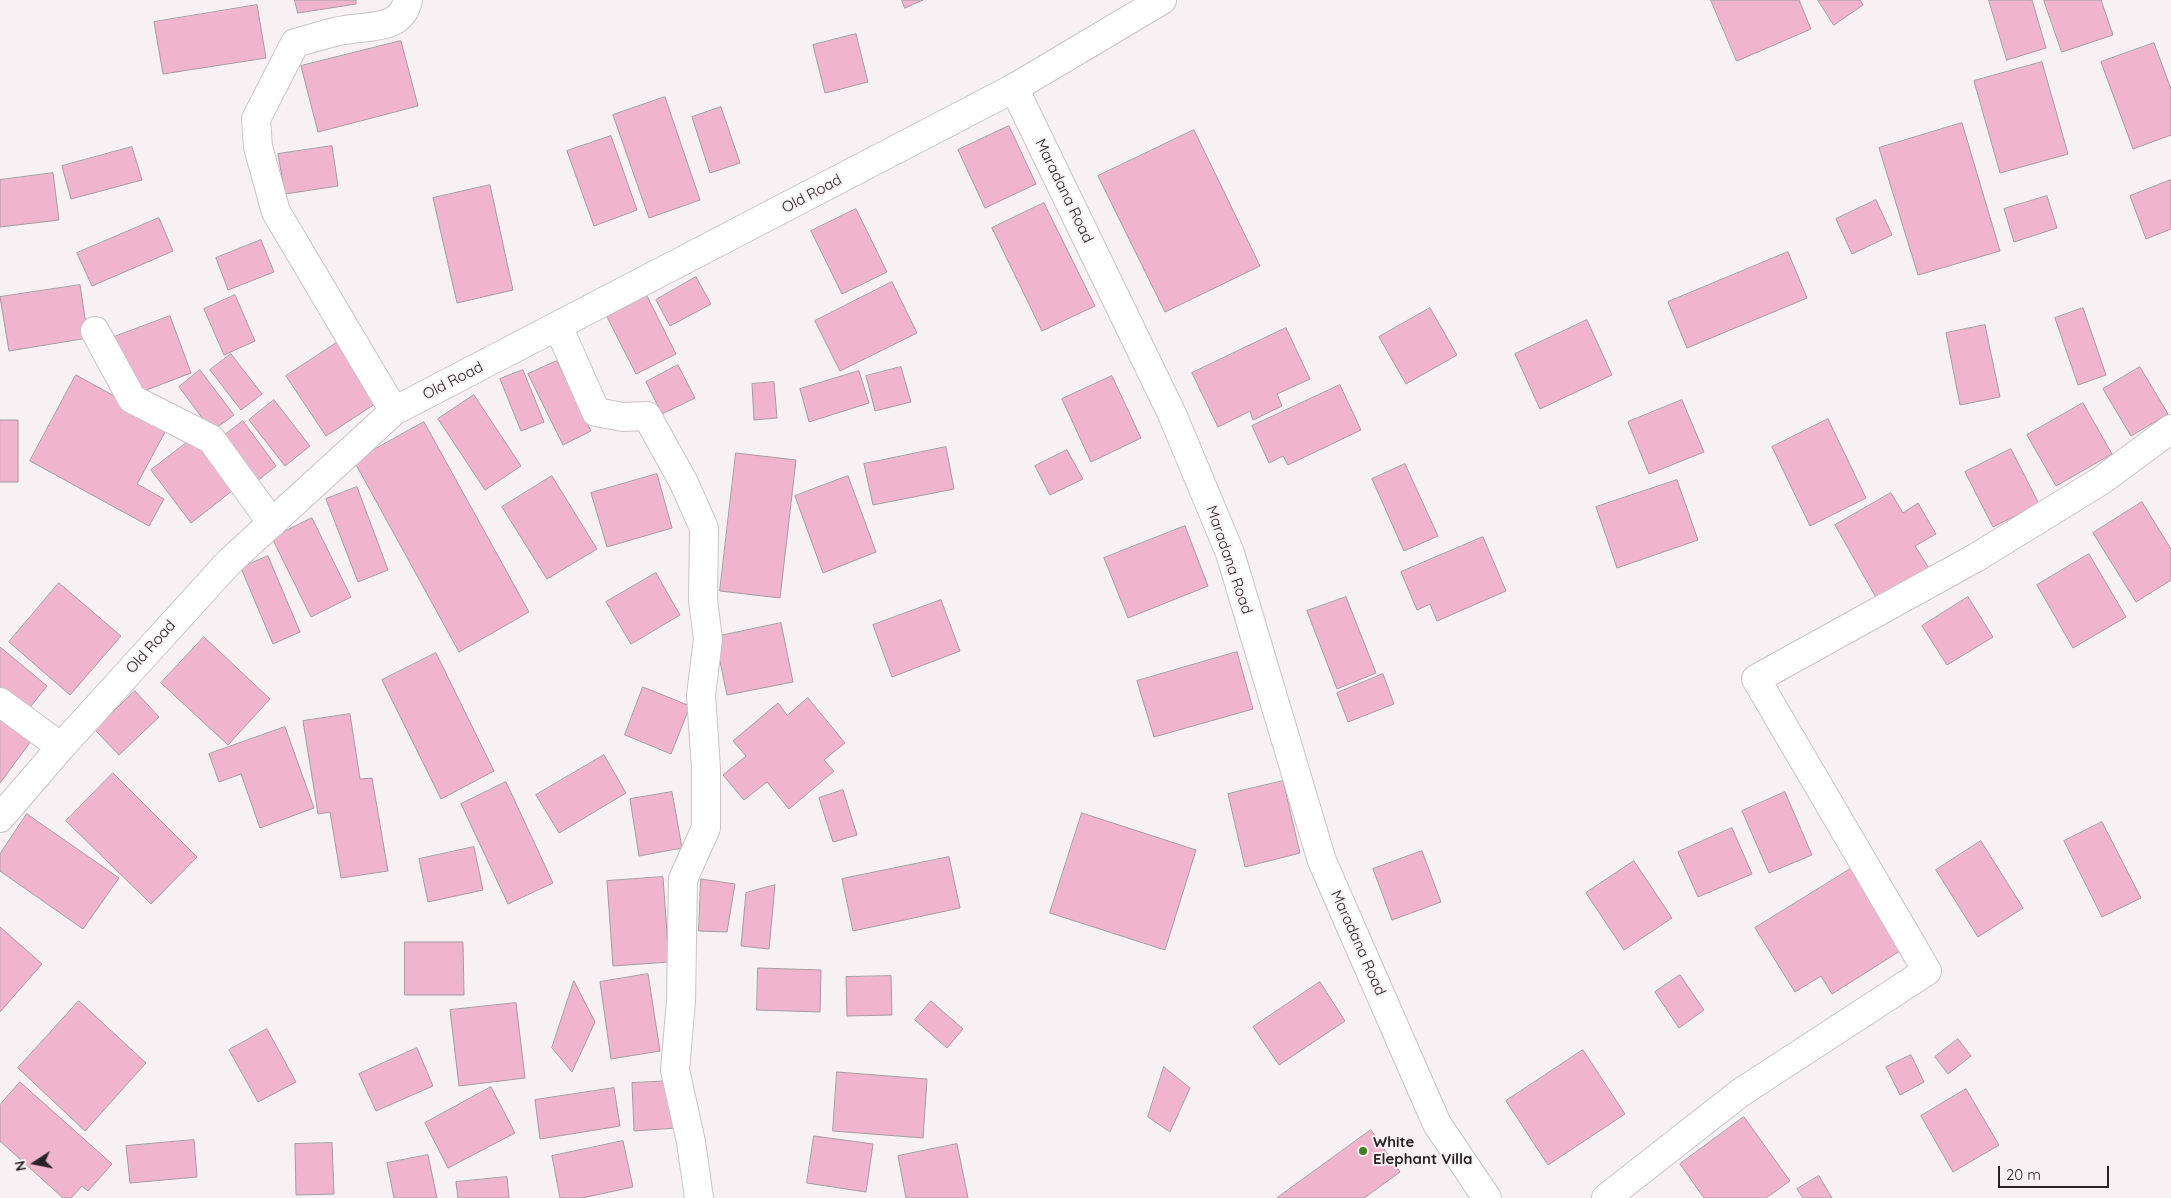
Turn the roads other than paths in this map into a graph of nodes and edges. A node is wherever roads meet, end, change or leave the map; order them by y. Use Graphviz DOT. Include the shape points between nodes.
graph roads {
  1 [pos="408,0"];
  2 [pos="1162,0"];
  3 [pos="1014,88"];
  4 [pos="558,326"];
  5 [pos="95,331"];
  6 [pos="394,411"];
  7 [pos="2171,429"];
  8 [pos="272,523"];
  9 [pos="0,702"];
  10 [pos="61,747"];
  11 [pos="0,818"];
  12 [pos="699,1198"];
  13 [pos="1487,1198"];
  14 [pos="1606,1198"];
  1 -- 6 [label="street" via="406,8 392,22 295,43 256,119 258,147 276,212"];
  2 -- 3 [label="street"];
  3 -- 4 [label="street, Old Road"];
  3 -- 13 [label="street, Maradana Road" via="1172,414 1230,553 1326,870 1437,1124"];
  4 -- 6 [label="street, Old Road"];
  4 -- 12 [label="street" via="596,412 623,417 648,416 704,528 703,600 708,639 700,695 706,769 706,828 683,879 681,1000 675,1070"];
  5 -- 8 [label="street" via="132,399 211,439"];
  6 -- 8 [label="street, Old Road"];
  7 -- 14 [label="street" via="2102,480 1977,557 1756,679 1927,971 1740,1093"];
  8 -- 10 [label="street, Old Road" via="229,562"];
  9 -- 10 [label="street"];
  10 -- 11 [label="street, Old Road"];
}
